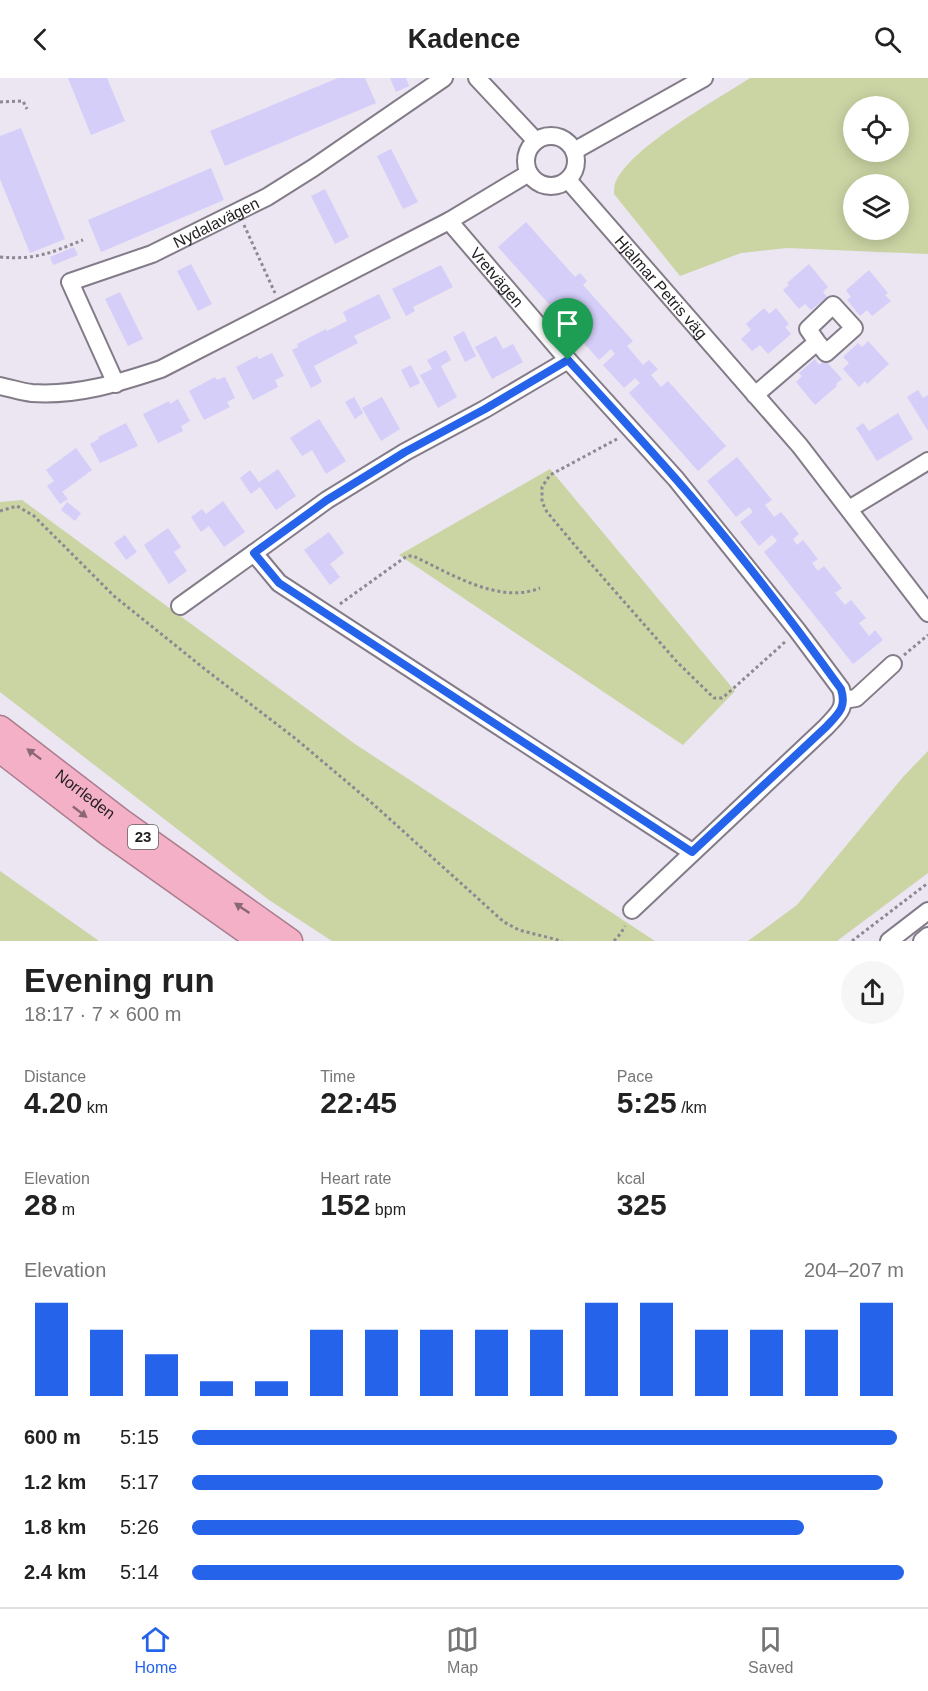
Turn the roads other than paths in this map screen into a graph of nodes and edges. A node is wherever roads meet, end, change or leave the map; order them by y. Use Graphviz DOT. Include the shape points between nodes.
graph roads {
  1 [pos="444,78"];
  2 [pos="477,78"];
  3 [pos="701,79"];
  4 [pos="536,141"];
  5 [pos="574,151"];
  6 [pos="528,173"];
  7 [pos="568,180"];
  8 [pos="449,221"];
  9 [pos="817,342"];
  10 [pos="568,360"];
  11 [pos="116,384"];
  12 [pos="0,386"];
  13 [pos="755,395"];
  14 [pos="928,461"];
  15 [pos="849,509"];
  16 [pos="254,553"];
  17 [pos="180,606"];
  18 [pos="928,613"];
  19 [pos="893,664"];
  20 [pos="844,700"];
  21 [pos="0,728"];
  22 [pos="0,750"];
  23 [pos="692,852"];
  24 [pos="632,910"];
  25 [pos="928,911"];
  26 [pos="928,936"];
  27 [pos="260,941"];
  28 [pos="290,941"];
  29 [pos="889,941"];
  30 [pos="921,941"];
  1 -- 11 [label="street, Nydalavägen" via="267,197 152,254 70,282"];
  2 -- 4 [label="street"];
  3 -- 5 [label="street"];
  4 -- 5 [label="street" via="557,137"];
  4 -- 6 [label="street" via="527,153"];
  5 -- 7 [label="street" via="576,167"];
  6 -- 7 [label="street" via="547,187"];
  6 -- 8 [label="street"];
  7 -- 13 [label="street, Hjalmar Petris väg"];
  8 -- 10 [label="street, Vretvägen"];
  8 -- 11 [label="street" via="161,369"];
  9 -- 13 [label="street"];
  10 -- 16 [label="street" via="405,452 327,500"];
  10 -- 20 [label="street, Vretvägen" via="676,479 797,630 841,689"];
  11 -- 12 [label="street" via="74,392 31,393"];
  13 -- 15 [label="street, Hjalmar Petris väg"];
  14 -- 15 [label="street"];
  15 -- 18 [label="street, Hjalmar Petris väg"];
  16 -- 17 [label="street"];
  16 -- 23 [label="street" via="279,583"];
  19 -- 20 [label="street" via="856,698"];
  20 -- 23 [label="street" via="840,712 826,727"];
  28 -- 21 [label="highway, Norrleden / 23, one-way" via="121,821"];
  22 -- 27 [label="highway, Norrleden / 23, one-way" via="109,834"];
  23 -- 24 [label="street"];
  25 -- 29 [label="street"];
  26 -- 30 [label="street"];
}
